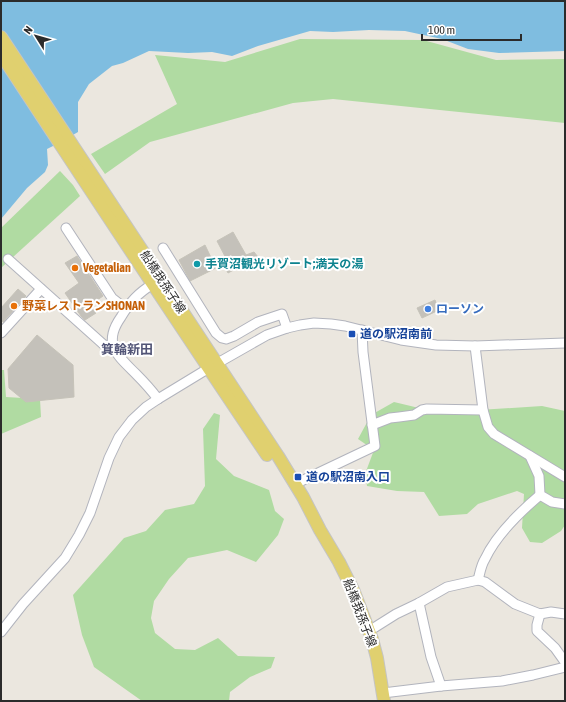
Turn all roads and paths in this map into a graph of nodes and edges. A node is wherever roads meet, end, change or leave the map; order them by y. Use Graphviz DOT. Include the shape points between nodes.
graph roads {
  1 [pos="1,37"];
  2 [pos="1,54"];
  3 [pos="66,228"];
  4 [pos="163,248"];
  5 [pos="142,257"];
  6 [pos="8,259"];
  7 [pos="153,284"];
  8 [pos="41,289"];
  9 [pos="126,309"];
  10 [pos="287,328"];
  11 [pos="362,330"];
  12 [pos="1,333"];
  13 [pos="565,343"];
  14 [pos="475,346"];
  15 [pos="114,347"];
  16 [pos="213,366"];
  17 [pos="158,400"];
  18 [pos="483,410"];
  19 [pos="372,425"];
  20 [pos="530,456"];
  21 [pos="565,477"];
  22 [pos="295,484"];
  23 [pos="540,495"];
  24 [pos="565,504"];
  25 [pos="320,530"];
  26 [pos="478,580"];
  27 [pos="419,603"];
  28 [pos="540,614"];
  29 [pos="565,614"];
  30 [pos="369,631"];
  31 [pos="1,632"];
  32 [pos="565,662"];
  33 [pos="565,667"];
  34 [pos="441,686"];
  35 [pos="383,697"];
  1 -- 5 [label="main road, 船橋我孫子線"];
  2 -- 5 [label="main road, 船橋我孫子線" via="59,143"];
  3 -- 9 [label="street" via="112,298"];
  4 -- 10 [label="street" via="216,333 222,338 234,336 258,322 282,314"];
  5 -- 7 [label="main road, 船橋我孫子線"];
  5 -- 16 [label="main road, 船橋我孫子線"];
  6 -- 8 [label="street"];
  7 -- 9 [label="street" via="132,300"];
  7 -- 16 [label="main road, 船橋我孫子線"];
  8 -- 12 [label="street"];
  8 -- 15 [label="street" via="104,345"];
  9 -- 15 [label="street" via="112,334"];
  10 -- 11 [label="street" via="320,323"];
  10 -- 16 [label="street" via="267,335"];
  11 -- 14 [label="street" via="401,340 436,345"];
  11 -- 19 [label="street"];
  13 -- 14 [label="street"];
  14 -- 18 [label="street"];
  15 -- 17 [label="street"];
  16 -- 17 [label="street"];
  16 -- 22 [label="main road, 船橋我孫子線"];
  16 -- 25 [label="main road, 船橋我孫子線" via="298,501"];
  17 -- 31 [label="street" via="132,420 119,437 80,535 65,558"];
  18 -- 19 [label="street" via="427,409 414,415 390,418"];
  18 -- 20 [label="street" via="488,427 494,434"];
  19 -- 22 [label="street" via="375,446"];
  20 -- 21 [label="street"];
  20 -- 23 [label="street" via="539,476"];
  22 -- 25 [label="main road, 船橋我孫子線"];
  23 -- 24 [label="street" via="552,502"];
  23 -- 26 [label="street" via="492,546 484,560"];
  25 -- 30 [label="main road, 船橋我孫子線" via="354,592"];
  26 -- 27 [label="street" via="447,587"];
  26 -- 28 [label="street" via="485,582 515,604"];
  27 -- 30 [label="street"];
  27 -- 34 [label="street" via="430,657"];
  28 -- 29 [label="street"];
  28 -- 32 [label="street" via="538,631"];
  30 -- 35 [label="main road, 船橋我孫子線" via="377,658"];
  33 -- 34 [label="street" via="502,681"];
  34 -- 35 [label="street"];
}
